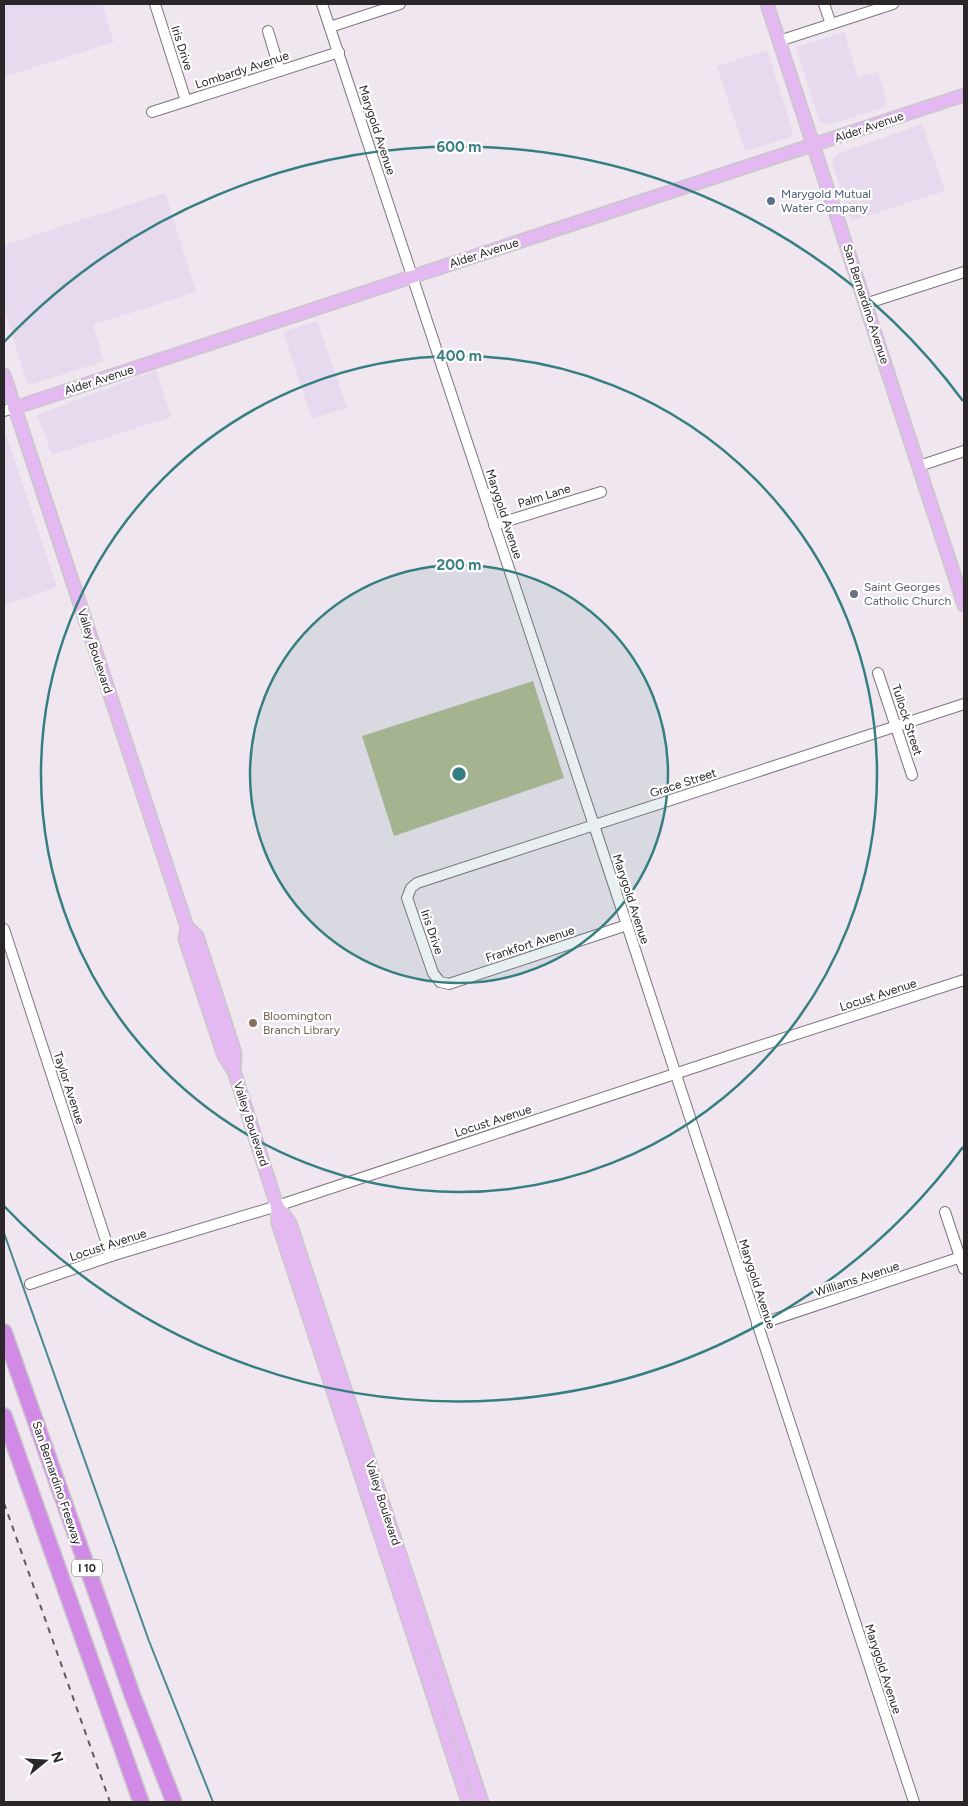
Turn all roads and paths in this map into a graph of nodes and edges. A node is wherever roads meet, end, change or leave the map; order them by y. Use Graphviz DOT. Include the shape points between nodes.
graph roads {
  1 [pos="155,4"];
  2 [pos="322,4"];
  3 [pos="400,4"];
  4 [pos="767,4"];
  5 [pos="824,4"];
  6 [pos="893,4"];
  7 [pos="831,24"];
  8 [pos="330,27"];
  9 [pos="268,31"];
  10 [pos="779,41"];
  11 [pos="339,52"];
  12 [pos="280,71"];
  13 [pos="964,95"];
  14 [pos="186,101"];
  15 [pos="152,112"];
  16 [pos="814,145"];
  17 [pos="964,272"];
  18 [pos="412,277"];
  19 [pos="866,304"];
  20 [pos="4,375"];
  21 [pos="9,410"];
  22 [pos="964,451"];
  23 [pos="918,466"];
  24 [pos="602,492"];
  25 [pos="494,525"];
  26 [pos="964,602"];
  27 [pos="878,673"];
  28 [pos="964,704"];
  29 [pos="897,725"];
  30 [pos="912,775"];
  31 [pos="594,825"];
  32 [pos="411,888"];
  33 [pos="627,925"];
  34 [pos="4,929"];
  35 [pos="964,980"];
  36 [pos="440,982"];
  37 [pos="675,1075"];
  38 [pos="277,1206"];
  39 [pos="945,1212"];
  40 [pos="111,1256"];
  41 [pos="962,1257"];
  42 [pos="964,1269"];
  43 [pos="30,1284"];
  44 [pos="757,1325"];
  45 [pos="4,1332"];
  46 [pos="4,1416"];
  47 [pos="141,1802"];
  48 [pos="174,1802"];
  49 [pos="468,1802"];
  50 [pos="482,1802"];
  51 [pos="914,1802"];
  1 -- 14 [label="street, Iris Drive"];
  2 -- 8 [label="street, Marygold Avenue"];
  3 -- 8 [label="street"];
  4 -- 10 [label="main road, San Bernardino Avenue"];
  5 -- 7 [label="street"];
  6 -- 7 [label="street"];
  7 -- 10 [label="street"];
  8 -- 11 [label="street, Marygold Avenue"];
  9 -- 12 [label="street"];
  10 -- 16 [label="main road, San Bernardino Avenue"];
  11 -- 12 [label="street, Lombardy Avenue"];
  11 -- 18 [label="street, Marygold Avenue"];
  12 -- 14 [label="street, Lombardy Avenue"];
  13 -- 16 [label="main road, Alder Avenue"];
  14 -- 15 [label="street, Lombardy Avenue"];
  16 -- 18 [label="main road, Alder Avenue"];
  16 -- 19 [label="main road, San Bernardino Avenue"];
  17 -- 19 [label="street"];
  18 -- 21 [label="main road, Alder Avenue"];
  18 -- 25 [label="street, Marygold Avenue"];
  19 -- 23 [label="main road, San Bernardino Avenue"];
  20 -- 21 [label="main road, Valley Boulevard"];
  21 -- 38 [label="main road, Valley Boulevard" via="187,927 197,936 235,1052 234,1071"];
  22 -- 23 [label="street"];
  23 -- 26 [label="main road, San Bernardino Avenue"];
  24 -- 25 [label="street, Palm Lane"];
  25 -- 31 [label="street, Marygold Avenue"];
  27 -- 29 [label="street, Tullock Street"];
  28 -- 29 [label="street, Grace Street"];
  29 -- 30 [label="street, Tullock Street"];
  29 -- 31 [label="street, Grace Street"];
  31 -- 32 [label="street, Grace Street" via="417,883"];
  31 -- 33 [label="street, Marygold Avenue"];
  32 -- 36 [label="street, Iris Drive" via="407,898 433,973"];
  33 -- 36 [label="street, Frankfort Avenue" via="458,982"];
  33 -- 37 [label="street, Marygold Avenue"];
  34 -- 40 [label="street, Taylor Avenue"];
  35 -- 37 [label="street, Locust Avenue"];
  37 -- 38 [label="street, Locust Avenue"];
  37 -- 44 [label="street, Marygold Avenue"];
  38 -- 40 [label="street, Locust Avenue"];
  38 -- 49 [label="main road, Valley Boulevard" via="278,1223"];
  38 -- 50 [label="main road, Valley Boulevard" via="290,1223"];
  39 -- 41 [label="street"];
  40 -- 43 [label="street, Locust Avenue"];
  41 -- 42 [label="street"];
  41 -- 44 [label="street, Williams Avenue"];
  44 -- 51 [label="street, Marygold Avenue"];
  45 -- 48 [label="highway, San Bernardino Freeway / I 10" via="133,1697"];
  46 -- 47 [label="highway, I 10"];
}
